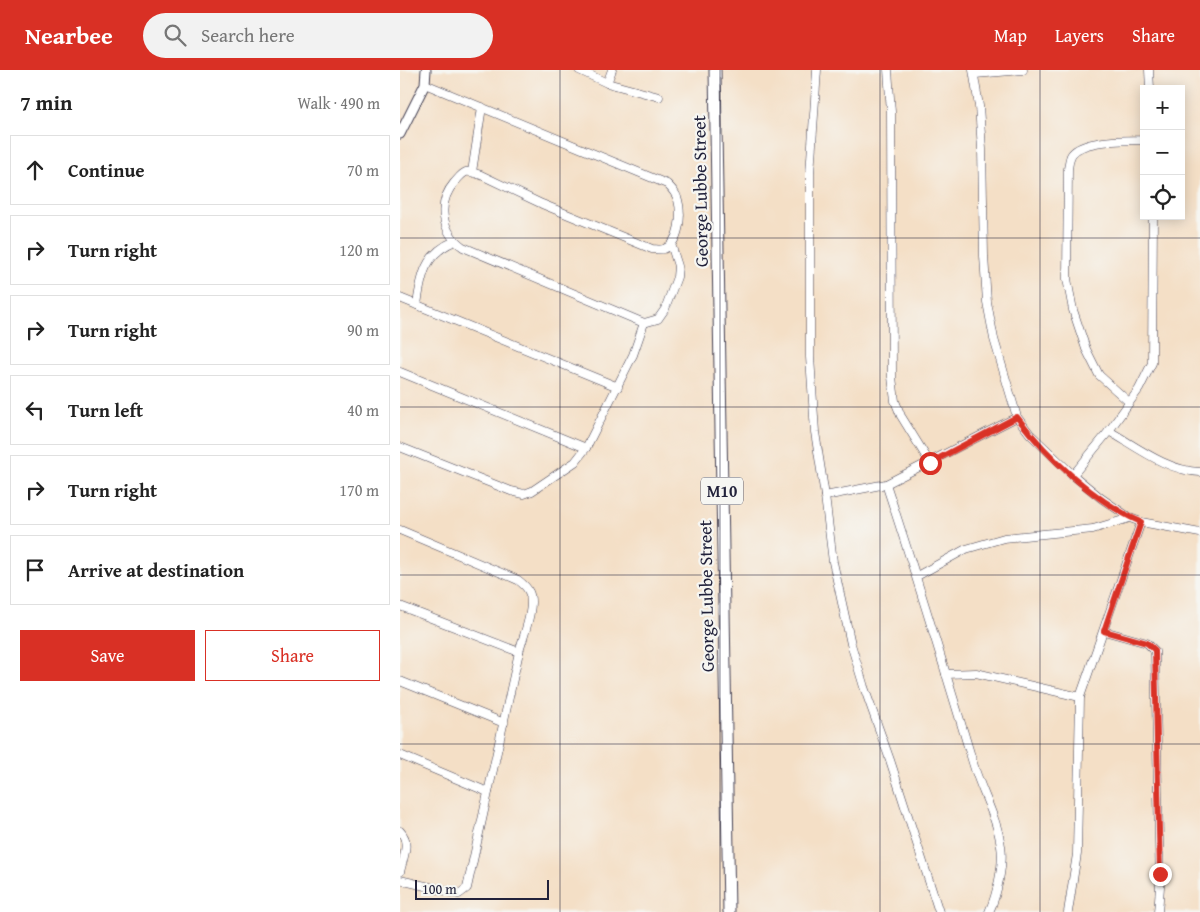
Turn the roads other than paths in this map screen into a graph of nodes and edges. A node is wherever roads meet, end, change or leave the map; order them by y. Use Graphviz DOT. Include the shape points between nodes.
graph roads {
  1 [pos="426,70"];
  2 [pos="579,70"];
  3 [pos="612,70"];
  4 [pos="715,70"];
  5 [pos="817,70"];
  6 [pos="888,70"];
  7 [pos="1023,70"];
  8 [pos="1149,70"];
  9 [pos="974,72"];
  10 [pos="607,83"];
  11 [pos="425,84"];
  12 [pos="1150,85"];
  13 [pos="659,97"];
  14 [pos="482,107"];
  15 [pos="402,123"];
  16 [pos="400,134"];
  17 [pos="1140,140"];
  18 [pos="472,172"];
  19 [pos="1153,220"];
  20 [pos="455,241"];
  21 [pos="671,244"];
  22 [pos="400,298"];
  23 [pos="417,305"];
  24 [pos="644,323"];
  25 [pos="400,372"];
  26 [pos="618,387"];
  27 [pos="1129,402"];
  28 [pos="1017,417"];
  29 [pos="1109,431"];
  30 [pos="400,447"];
  31 [pos="586,448"];
  32 [pos="930,463"];
  33 [pos="1200,472"];
  34 [pos="1072,475"];
  35 [pos="886,484"];
  36 [pos="825,496"];
  37 [pos="1130,518"];
  38 [pos="1141,522"];
  39 [pos="400,530"];
  40 [pos="1200,533"];
  41 [pos="917,576"];
  42 [pos="400,606"];
  43 [pos="1104,631"];
  44 [pos="519,652"];
  45 [pos="946,674"];
  46 [pos="400,681"];
  47 [pos="1080,697"];
  48 [pos="504,723"];
  49 [pos="400,755"];
  50 [pos="488,792"];
  51 [pos="400,831"];
  52 [pos="400,872"];
  53 [pos="400,880"];
  54 [pos="729,912"];
  55 [pos="939,912"];
  56 [pos="989,912"];
  57 [pos="1068,912"];
  58 [pos="1158,912"];
  1 -- 11 [label="street"];
  2 -- 10 [label="street"];
  3 -- 10 [label="street"];
  4 -- 54 [label="main road, George Lubbe Street / M10"];
  5 -- 36 [label="street" via="810,174 810,357 815,432"];
  6 -- 32 [label="street" via="893,385 901,416"];
  7 -- 9 [label="street"];
  8 -- 12 [label="street"];
  9 -- 28 [label="street" via="982,149 987,302 994,339"];
  10 -- 13 [label="street"];
  11 -- 14 [label="street"];
  11 -- 15 [label="street"];
  14 -- 18 [label="street"];
  14 -- 21 [label="street" via="667,184 678,198 680,212 676,236"];
  15 -- 16 [label="street"];
  17 -- 27 [label="street" via="1087,144 1070,156 1068,169 1067,279 1073,310 1099,375"];
  18 -- 20 [label="street" via="465,172 451,186 443,206 443,218"];
  18 -- 21 [label="street" via="652,249 662,250"];
  19 -- 27 [label="street" via="1152,363"];
  20 -- 23 [label="street" via="430,257"];
  20 -- 24 [label="street"];
  21 -- 24 [label="street" via="678,266 665,309 658,319"];
  22 -- 23 [label="street"];
  23 -- 26 [label="street"];
  24 -- 26 [label="street"];
  25 -- 31 [label="street"];
  26 -- 31 [label="street"];
  27 -- 29 [label="street"];
  28 -- 32 [label="street"];
  28 -- 34 [label="street"];
  29 -- 33 [label="street" via="1171,466"];
  29 -- 34 [label="street"];
  30 -- 31 [label="street" via="524,494 575,462"];
  32 -- 35 [label="street"];
  34 -- 37 [label="street"];
  35 -- 36 [label="street"];
  35 -- 41 [label="street"];
  36 -- 55 [label="street" via="833,562 851,644"];
  37 -- 38 [label="street"];
  37 -- 41 [label="street" via="1093,529 1004,538 966,549"];
  38 -- 40 [label="street"];
  38 -- 43 [label="street"];
  39 -- 44 [label="street" via="524,585 530,592 531,602"];
  41 -- 45 [label="street"];
  42 -- 44 [label="street"];
  43 -- 47 [label="street"];
  43 -- 58 [label="street" via="1147,643 1155,650"];
  44 -- 48 [label="street"];
  45 -- 47 [label="street" via="976,673"];
  45 -- 56 [label="street" via="1001,847 999,878"];
  46 -- 48 [label="street"];
  47 -- 57 [label="street" via="1077,854"];
  48 -- 50 [label="street"];
  49 -- 50 [label="street"];
  50 -- 53 [label="street" via="464,892 460,894"];
  51 -- 52 [label="street" via="405,836 406,846"];
}
